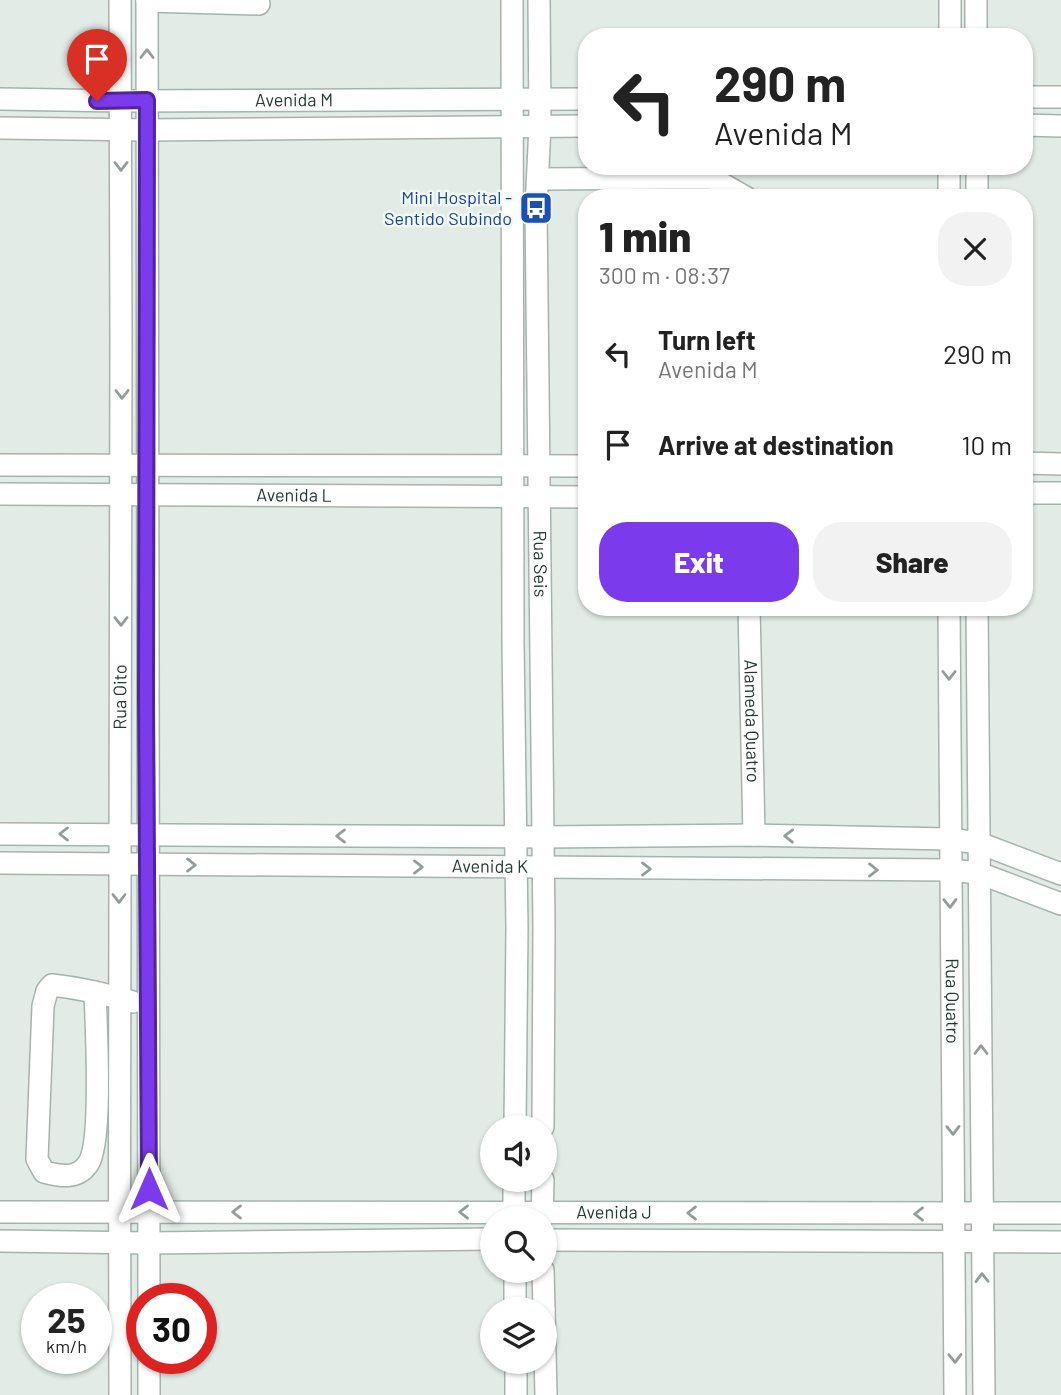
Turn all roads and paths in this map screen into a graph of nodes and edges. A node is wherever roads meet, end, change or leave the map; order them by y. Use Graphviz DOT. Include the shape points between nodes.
graph roads {
  1 [pos="120,0"];
  2 [pos="147,0"];
  3 [pos="512,0"];
  4 [pos="539,0"];
  5 [pos="950,0"];
  6 [pos="976,0"];
  7 [pos="259,4"];
  8 [pos="950,28"];
  9 [pos="976,28"];
  10 [pos="1033,97"];
  11 [pos="1061,97"];
  12 [pos="0,99"];
  13 [pos="512,99"];
  14 [pos="578,99"];
  15 [pos="147,100"];
  16 [pos="540,100"];
  17 [pos="121,101"];
  18 [pos="1033,125"];
  19 [pos="1061,125"];
  20 [pos="540,126"];
  21 [pos="578,126"];
  22 [pos="512,127"];
  23 [pos="0,128"];
  24 [pos="121,129"];
  25 [pos="147,130"];
  26 [pos="538,178"];
  27 [pos="731,189"];
  28 [pos="1033,463"];
  29 [pos="1061,464"];
  30 [pos="0,465"];
  31 [pos="122,465"];
  32 [pos="147,465"];
  33 [pos="513,465"];
  34 [pos="540,466"];
  35 [pos="578,466"];
  36 [pos="1033,493"];
  37 [pos="1061,493"];
  38 [pos="0,494"];
  39 [pos="121,495"];
  40 [pos="147,495"];
  41 [pos="512,495"];
  42 [pos="540,497"];
  43 [pos="578,497"];
  44 [pos="748,616"];
  45 [pos="949,616"];
  46 [pos="977,616"];
  47 [pos="0,834"];
  48 [pos="119,834"];
  49 [pos="147,835"];
  50 [pos="754,835"];
  51 [pos="515,837"];
  52 [pos="543,837"];
  53 [pos="950,839"];
  54 [pos="979,843"];
  55 [pos="0,863"];
  56 [pos="119,863"];
  57 [pos="147,864"];
  58 [pos="516,867"];
  59 [pos="543,868"];
  60 [pos="950,870"];
  61 [pos="979,873"];
  62 [pos="1061,874"];
  63 [pos="1061,904"];
  64 [pos="95,992"];
  65 [pos="119,998"];
  66 [pos="148,1006"];
  67 [pos="515,1115"];
  68 [pos="543,1115"];
  69 [pos="0,1212"];
  70 [pos="149,1212"];
  71 [pos="119,1213"];
  72 [pos="1061,1213"];
  73 [pos="954,1214"];
  74 [pos="982,1214"];
  75 [pos="480,1215"];
  76 [pos="557,1215"];
  77 [pos="480,1239"];
  78 [pos="557,1240"];
  79 [pos="0,1241"];
  80 [pos="119,1242"];
  81 [pos="149,1242"];
  82 [pos="982,1242"];
  83 [pos="1061,1242"];
  84 [pos="954,1243"];
  85 [pos="149,1283"];
  86 [pos="149,1374"];
  87 [pos="516,1374"];
  88 [pos="546,1374"];
  89 [pos="120,1395"];
  90 [pos="149,1395"];
  91 [pos="516,1395"];
  92 [pos="546,1395"];
  93 [pos="956,1395"];
  94 [pos="984,1395"];
  1 -- 17 [label="street, Rua Oito"];
  2 -- 7 [label="street"];
  15 -- 2 [label="street, Rua Oito, one-way"];
  3 -- 13 [label="street, Rua Seis"];
  4 -- 16 [label="street, Rua Seis"];
  5 -- 8 [label="street"];
  6 -- 9 [label="street"];
  10 -- 11 [label="street"];
  12 -- 17 [label="street, Avenida M"];
  13 -- 15 [label="street, Avenida M"];
  13 -- 16 [label="street, Avenida M"];
  13 -- 22 [label="street, Rua Seis"];
  14 -- 16 [label="street, Avenida M"];
  15 -- 17 [label="street, Avenida M"];
  15 -- 25 [label="street, Rua Oito"];
  16 -- 20 [label="street, Rua Seis"];
  17 -- 24 [label="street, Rua Oito"];
  18 -- 19 [label="street"];
  20 -- 21 [label="street, Avenida M"];
  20 -- 22 [label="street, Avenida M"];
  20 -- 26 [label="street, Rua Seis"];
  22 -- 25 [label="street, Avenida M"];
  22 -- 33 [label="street, Rua Seis"];
  23 -- 24 [label="street, Avenida M"];
  24 -- 25 [label="street, Avenida M"];
  24 -- 31 [label="street, Rua Oito, one-way"];
  25 -- 32 [label="street, Rua Oito"];
  26 -- 27 [label="street" via="712,178"];
  26 -- 34 [label="street, Rua Seis"];
  28 -- 29 [label="street"];
  30 -- 31 [label="street, Avenida L"];
  31 -- 32 [label="street, Avenida L"];
  31 -- 39 [label="street, Rua Oito"];
  32 -- 33 [label="street, Avenida L"];
  32 -- 40 [label="street, Rua Oito"];
  33 -- 34 [label="street, Avenida L"];
  33 -- 41 [label="street, Rua Seis"];
  34 -- 35 [label="street, Avenida L"];
  34 -- 42 [label="street, Rua Seis"];
  36 -- 37 [label="street"];
  38 -- 39 [label="street, Avenida L"];
  39 -- 40 [label="street, Avenida L"];
  39 -- 48 [label="street, Rua Oito, one-way"];
  40 -- 41 [label="street, Avenida L"];
  40 -- 49 [label="street, Rua Oito"];
  41 -- 42 [label="street, Avenida L"];
  41 -- 51 [label="street, Rua Seis"];
  42 -- 43 [label="street, Avenida L"];
  42 -- 52 [label="street, Rua Seis"];
  44 -- 50 [label="street, Alameda Quatro"];
  45 -- 53 [label="street, Rua Quatro, one-way"];
  46 -- 54 [label="street, Rua Quatro"];
  48 -- 47 [label="street, Avenida K, one-way"];
  48 -- 49 [label="street, Avenida K"];
  48 -- 56 [label="street, Rua Oito"];
  51 -- 49 [label="street, Avenida K, one-way"];
  49 -- 57 [label="street, Rua Oito"];
  50 -- 52 [label="street, Avenida K"];
  53 -- 50 [label="street, Avenida K, one-way"];
  51 -- 52 [label="street, Avenida K"];
  51 -- 58 [label="street, Rua Seis"];
  52 -- 59 [label="street, Rua Seis"];
  53 -- 54 [label="street, Avenida K"];
  53 -- 60 [label="street, Rua Quatro"];
  54 -- 61 [label="street, Rua Quatro"];
  54 -- 62 [label="street, Avenida K"];
  55 -- 56 [label="street, Avenida K"];
  56 -- 57 [label="street, Avenida K"];
  56 -- 65 [label="street, Rua Oito, one-way"];
  57 -- 58 [label="street, Avenida K, one-way"];
  57 -- 66 [label="street, Rua Oito"];
  58 -- 59 [label="street, Avenida K"];
  58 -- 67 [label="street, Rua Seis"];
  59 -- 60 [label="street, Avenida K, one-way"];
  59 -- 68 [label="street, Rua Seis"];
  60 -- 61 [label="street, Avenida K"];
  60 -- 73 [label="street, Rua Quatro, one-way"];
  61 -- 63 [label="street, Avenida K"];
  74 -- 61 [label="street, Rua Quatro, one-way"];
  64 -- 64 [label="street" via="52,985 43,1006 37,1159 44,1172 58,1176 75,1175 94,1154"];
  64 -- 65 [label="street"];
  65 -- 66 [label="street"];
  65 -- 71 [label="street, Rua Oito"];
  66 -- 70 [label="street, Rua Oito"];
  69 -- 71 [label="street, Avenida J"];
  70 -- 71 [label="street, Avenida J"];
  75 -- 70 [label="street, Avenida J, one-way"];
  70 -- 81 [label="street, Rua Oito"];
  71 -- 80 [label="street, Rua Oito"];
  72 -- 74 [label="street, Avenida J"];
  73 -- 74 [label="street, Avenida J"];
  73 -- 76 [label="street, Avenida J, one-way"];
  73 -- 84 [label="street, Rua Quatro"];
  74 -- 82 [label="street, Rua Quatro"];
  77 -- 81 [label="street"];
  78 -- 84 [label="street, Avenida J"];
  79 -- 80 [label="street"];
  80 -- 81 [label="street"];
  80 -- 89 [label="street, Rua Oito"];
  81 -- 85 [label="street, Rua Oito"];
  82 -- 83 [label="street, Avenida J"];
  82 -- 84 [label="street, Avenida J"];
  94 -- 82 [label="street, Rua Quatro, one-way"];
  84 -- 93 [label="street, Rua Quatro, one-way"];
  86 -- 90 [label="street"];
  87 -- 91 [label="street"];
  88 -- 92 [label="street"];
}
